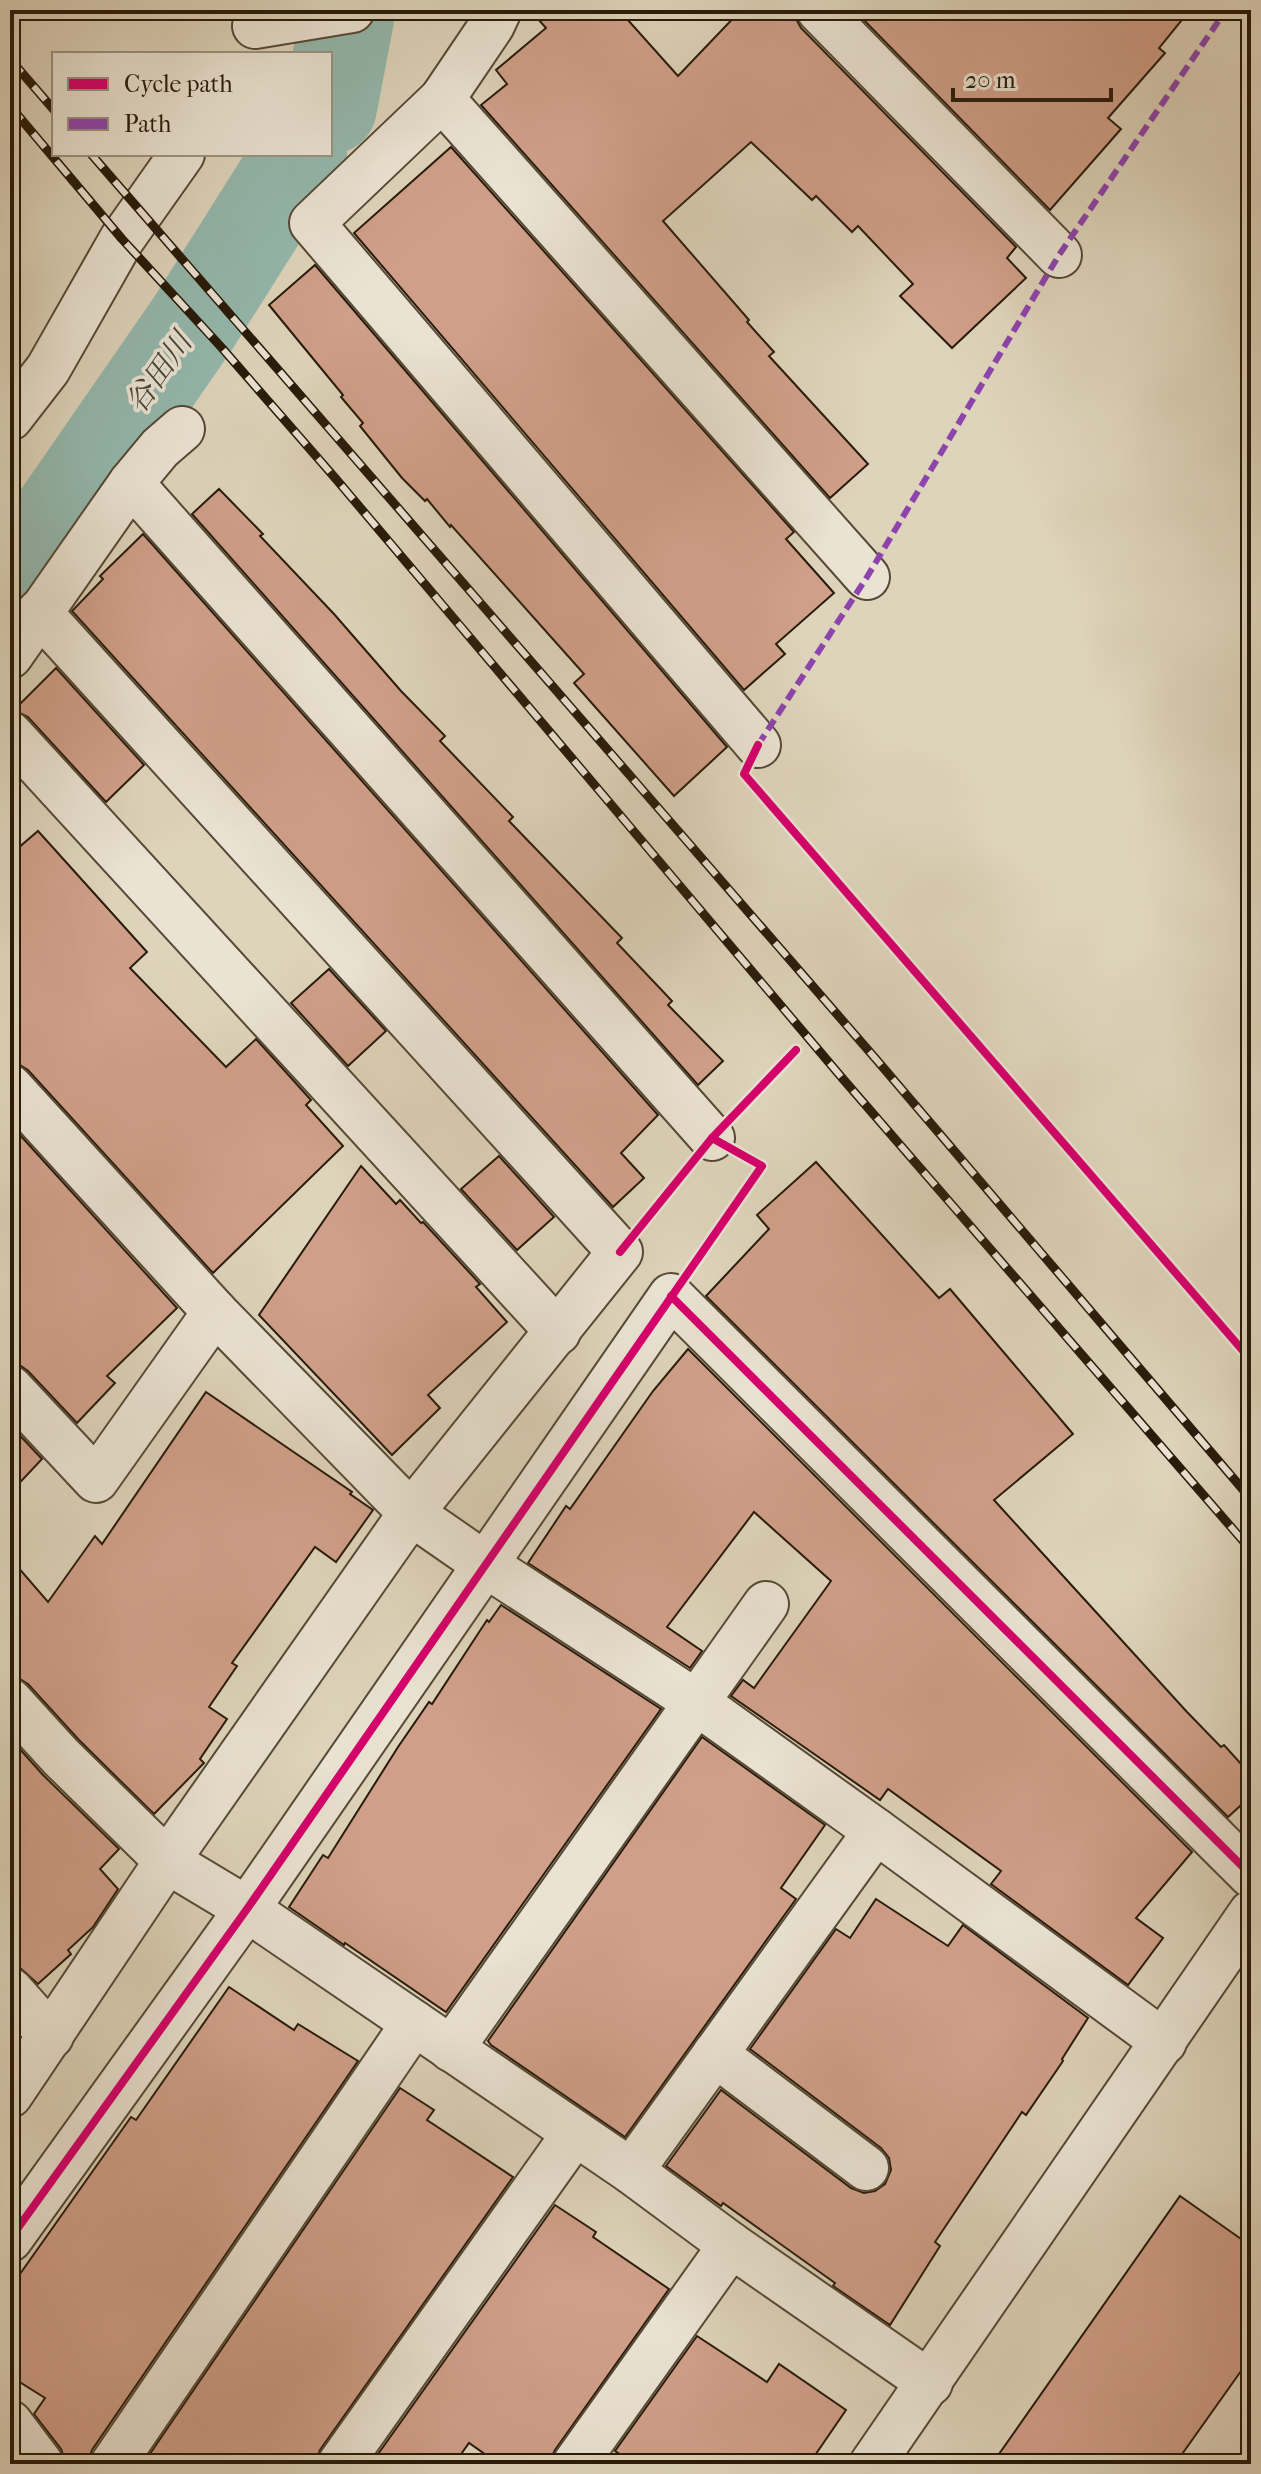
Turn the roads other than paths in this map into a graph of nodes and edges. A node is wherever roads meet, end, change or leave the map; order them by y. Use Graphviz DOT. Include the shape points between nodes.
graph roads {
  1 [pos="352,10"];
  2 [pos="499,10"];
  3 [pos="819,10"];
  4 [pos="249,30"];
  5 [pos="442,99"];
  6 [pos="181,156"];
  7 [pos="1059,255"];
  8 [pos="16,394"];
  9 [pos="182,429"];
  10 [pos="131,483"];
  11 [pos="867,577"];
  12 [pos="39,612"];
  13 [pos="10,656"];
  14 [pos="10,734"];
  15 [pos="758,745"];
  16 [pos="10,1087"];
  17 [pos="712,1138"];
  18 [pos="215,1312"];
  19 [pos="558,1332"];
  20 [pos="10,1388"];
  21 [pos="411,1513"];
  22 [pos="486,1565"];
  23 [pos="766,1604"];
  24 [pos="10,1701"];
  25 [pos="696,1702"];
  26 [pos="876,1831"];
  27 [pos="167,1861"];
  28 [pos="1251,1875"];
  29 [pos="247,1909"];
  30 [pos="1251,1913"];
  31 [pos="10,1990"];
  32 [pos="414,2023"];
  33 [pos="51,2036"];
  34 [pos="1164,2042"];
  35 [pos="451,2049"];
  36 [pos="715,2054"];
  37 [pos="10,2095"];
  38 [pos="575,2133"];
  39 [pos="866,2168"];
  40 [pos="631,2171"];
  41 [pos="10,2239"];
  42 [pos="731,2245"];
  43 [pos="930,2383"];
  44 [pos="10,2423"];
  45 [pos="41,2464"];
  46 [pos="113,2464"];
  47 [pos="340,2464"];
  48 [pos="575,2464"];
  49 [pos="872,2464"];
  1 -- 4 [label="street"];
  2 -- 5 [label="street"];
  3 -- 7 [label="street"];
  5 -- 11 [label="street"];
  5 -- 15 [label="street" via="312,223"];
  6 -- 8 [label="street" via="122,239 48,369"];
  9 -- 10 [label="street"];
  10 -- 12 [label="street"];
  10 -- 17 [label="street"];
  12 -- 13 [label="street"];
  12 -- 19 [label="street" via="620,1252"];
  14 -- 19 [label="street"];
  16 -- 18 [label="street"];
  18 -- 20 [label="street" via="96,1480"];
  18 -- 21 [label="street"];
  19 -- 21 [label="street"];
  21 -- 22 [label="street"];
  21 -- 27 [label="street"];
  22 -- 25 [label="street"];
  22 -- 28 [label="street" via="671,1296"];
  22 -- 29 [label="street"];
  23 -- 25 [label="street"];
  24 -- 27 [label="street"];
  25 -- 26 [label="street"];
  25 -- 35 [label="street"];
  26 -- 34 [label="street"];
  26 -- 36 [label="street"];
  27 -- 29 [label="street"];
  27 -- 33 [label="street"];
  29 -- 32 [label="street"];
  29 -- 41 [label="street"];
  30 -- 34 [label="street"];
  31 -- 33 [label="street"];
  32 -- 35 [label="street"];
  32 -- 46 [label="street"];
  33 -- 37 [label="street"];
  34 -- 43 [label="street"];
  35 -- 38 [label="street"];
  36 -- 39 [label="street"];
  36 -- 40 [label="street"];
  38 -- 40 [label="street"];
  38 -- 47 [label="street"];
  40 -- 42 [label="street"];
  42 -- 43 [label="street"];
  42 -- 48 [label="street"];
  43 -- 49 [label="street"];
  44 -- 45 [label="street"];
}
